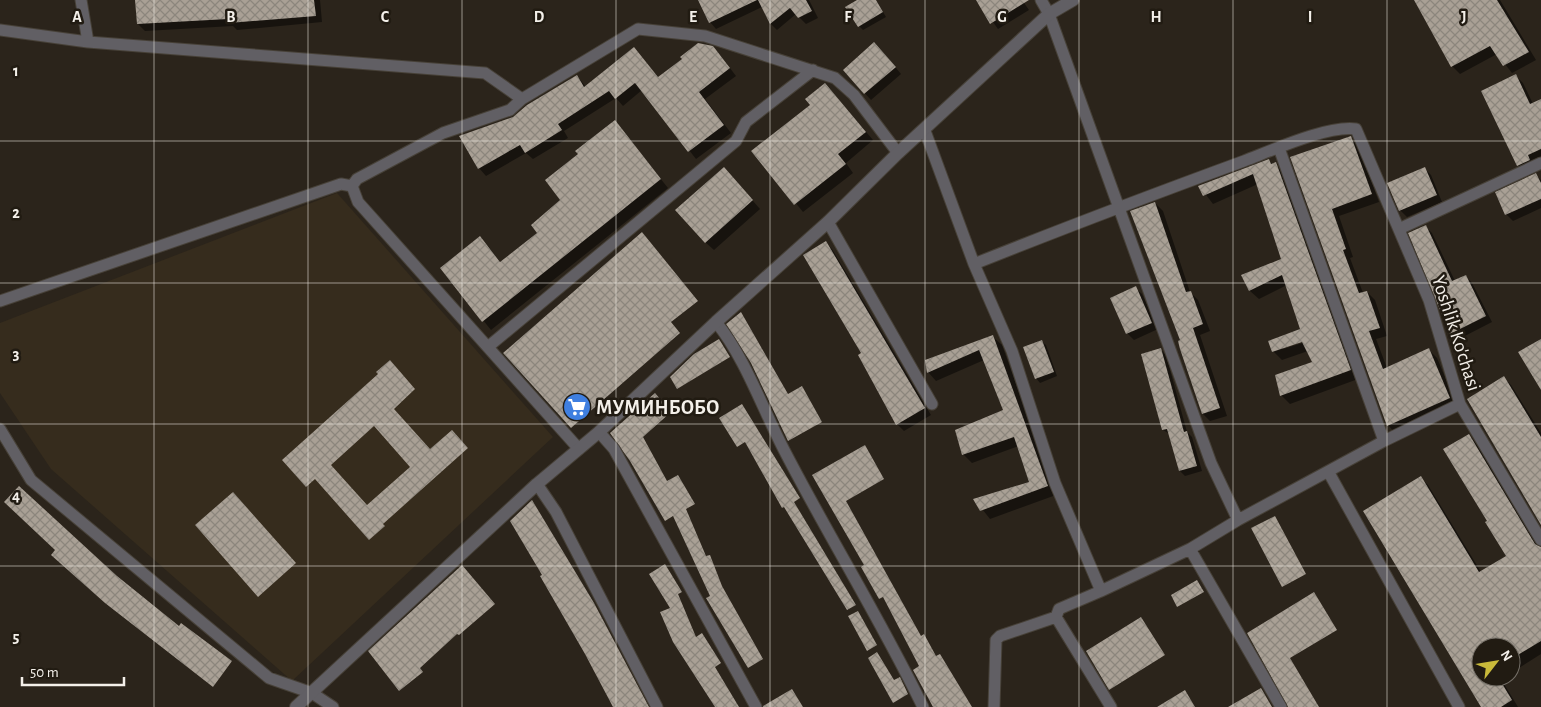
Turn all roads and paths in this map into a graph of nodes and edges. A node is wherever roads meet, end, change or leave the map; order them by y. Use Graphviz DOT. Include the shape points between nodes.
graph roads {
  1 [pos="81,0"];
  2 [pos="1041,0"];
  3 [pos="1073,0"];
  4 [pos="1049,14"];
  5 [pos="0,30"];
  6 [pos="88,42"];
  7 [pos="813,70"];
  8 [pos="522,99"];
  9 [pos="925,131"];
  10 [pos="1279,148"];
  11 [pos="898,154"];
  12 [pos="1541,164"];
  13 [pos="352,186"];
  14 [pos="1117,207"];
  15 [pos="828,222"];
  16 [pos="1399,228"];
  17 [pos="974,264"];
  18 [pos="0,301"];
  19 [pos="716,322"];
  20 [pos="489,346"];
  21 [pos="932,404"];
  22 [pos="1460,404"];
  23 [pos="0,429"];
  24 [pos="599,432"];
  25 [pos="1384,441"];
  26 [pos="579,448"];
  27 [pos="1329,472"];
  28 [pos="537,484"];
  29 [pos="1238,520"];
  30 [pos="1541,540"];
  31 [pos="1190,549"];
  32 [pos="1101,590"];
  33 [pos="1056,617"];
  34 [pos="312,693"];
  35 [pos="296,707"];
  36 [pos="333,707"];
  37 [pos="657,707"];
  38 [pos="756,707"];
  39 [pos="922,707"];
  40 [pos="994,707"];
  41 [pos="1110,707"];
  42 [pos="1281,707"];
  43 [pos="1459,707"];
  1 -- 6 [label="street"];
  2 -- 4 [label="street"];
  3 -- 4 [label="street"];
  4 -- 9 [label="street"];
  4 -- 14 [label="street"];
  5 -- 6 [label="street"];
  6 -- 8 [label="street" via="485,73"];
  7 -- 8 [label="street" via="705,36 638,29"];
  7 -- 11 [label="street" via="835,78 854,95"];
  7 -- 20 [label="street" via="746,122 736,141"];
  8 -- 13 [label="street" via="510,110 443,133 357,179"];
  9 -- 11 [label="street"];
  9 -- 17 [label="street"];
  10 -- 14 [label="street"];
  10 -- 16 [label="street, Yoshlik Ko'chasi" via="1343,127 1356,129"];
  10 -- 25 [label="street"];
  11 -- 15 [label="street"];
  12 -- 16 [label="street"];
  13 -- 18 [label="street" via="341,184"];
  13 -- 20 [label="street" via="358,202"];
  14 -- 17 [label="street"];
  14 -- 29 [label="street" via="1154,299 1211,463"];
  15 -- 19 [label="street"];
  15 -- 21 [label="street"];
  16 -- 22 [label="street, Yoshlik Ko'chasi" via="1429,300"];
  17 -- 32 [label="street" via="1012,351 1055,483"];
  19 -- 24 [label="street"];
  19 -- 39 [label="street" via="748,376 782,447"];
  20 -- 26 [label="street"];
  22 -- 25 [label="street"];
  22 -- 30 [label="street, Yoshlik Ko'chasi"];
  23 -- 34 [label="street" via="31,480 269,678"];
  24 -- 26 [label="street"];
  24 -- 38 [label="street" via="624,466"];
  25 -- 27 [label="street"];
  26 -- 28 [label="street"];
  27 -- 29 [label="street"];
  27 -- 43 [label="street"];
  28 -- 34 [label="street"];
  28 -- 37 [label="street" via="556,512"];
  29 -- 31 [label="street"];
  31 -- 32 [label="street"];
  31 -- 42 [label="street"];
  32 -- 33 [label="street" via="1059,609"];
  33 -- 40 [label="street" via="996,640"];
  33 -- 41 [label="street"];
  34 -- 35 [label="street"];
  34 -- 36 [label="street"];
}
